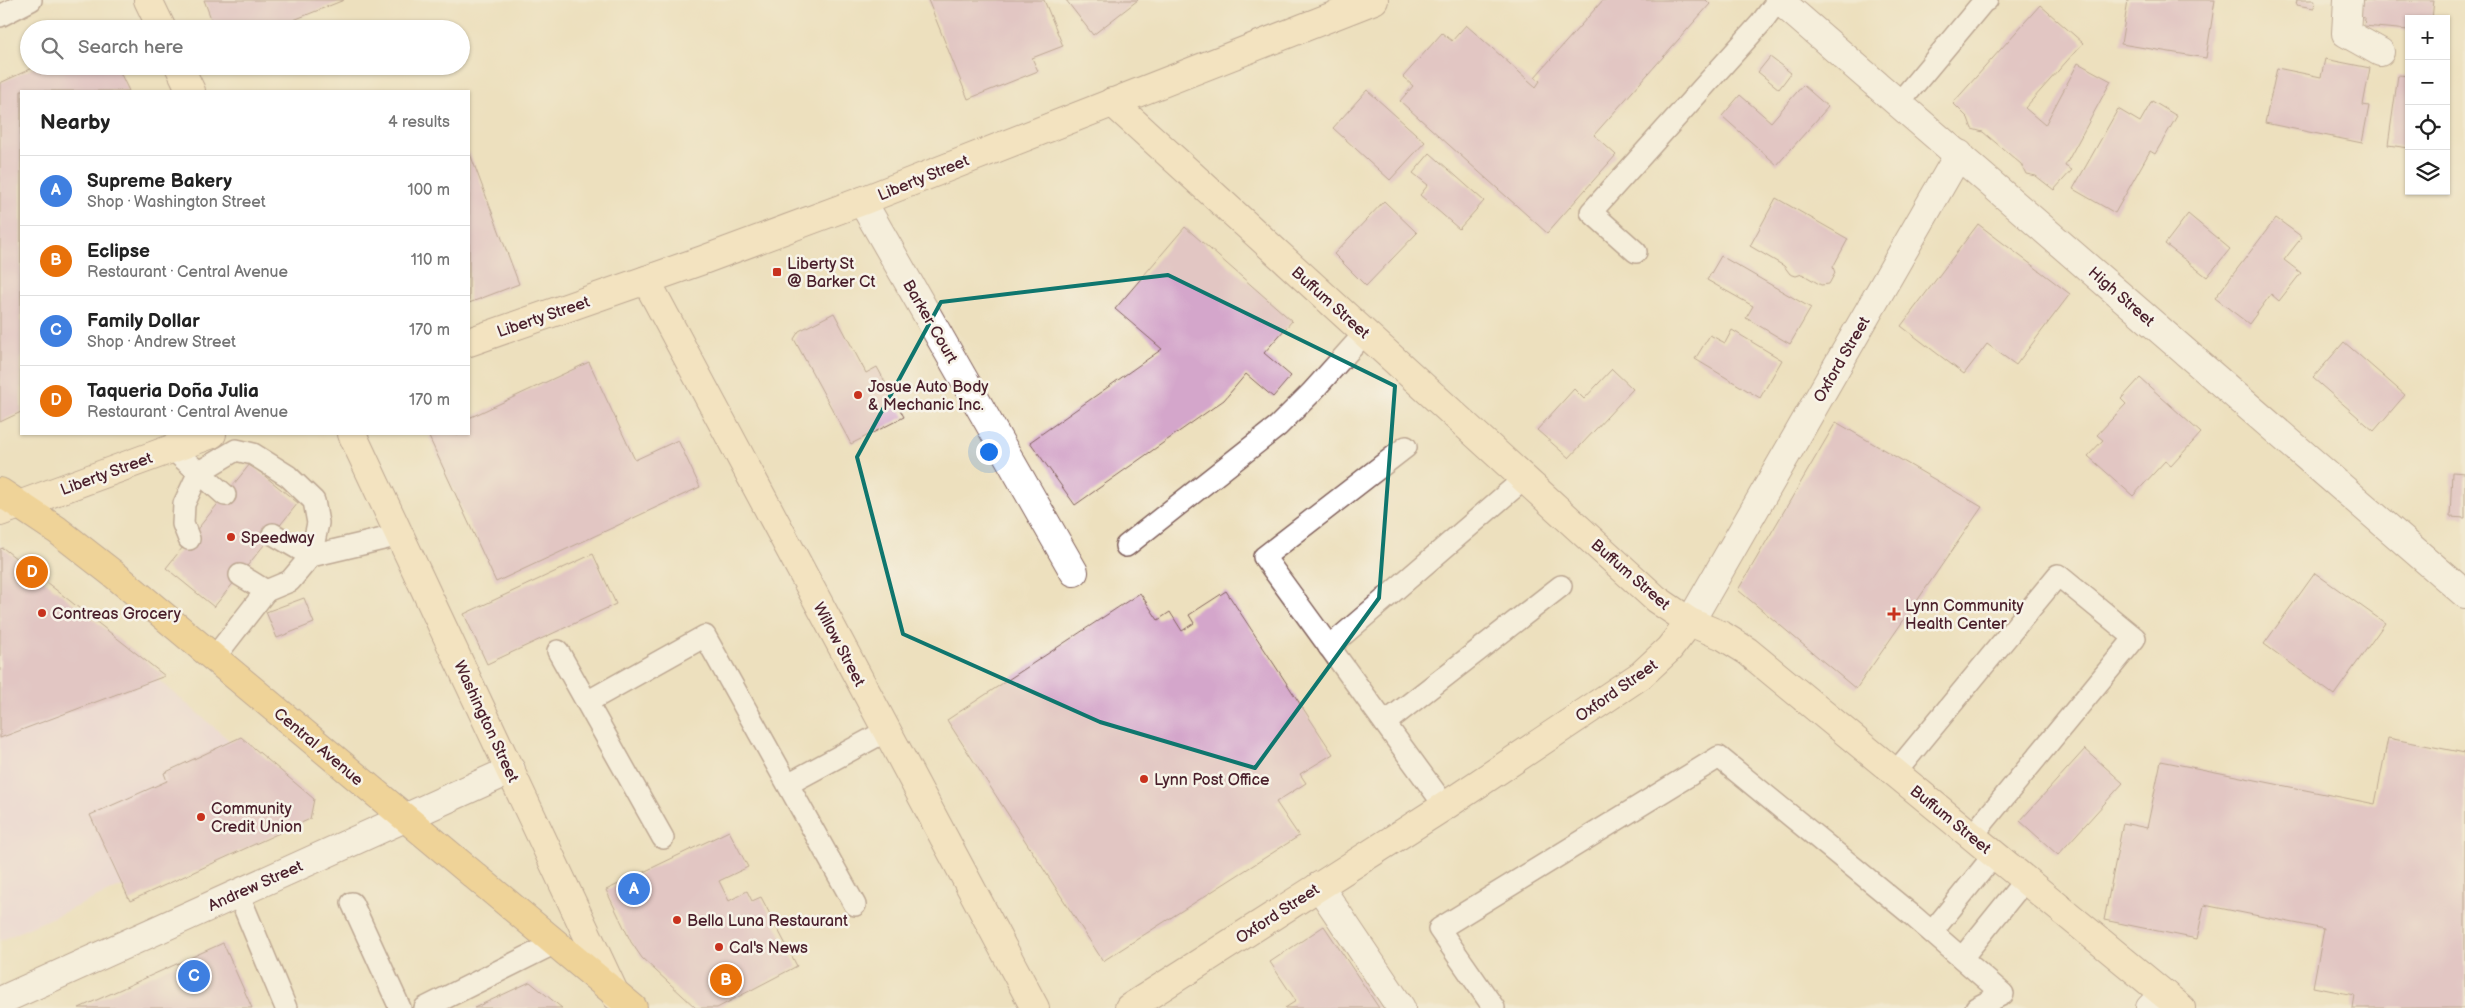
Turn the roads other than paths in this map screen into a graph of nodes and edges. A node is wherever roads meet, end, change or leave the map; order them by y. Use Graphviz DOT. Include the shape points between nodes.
graph roads {
  1 [pos="32,0"];
  2 [pos="148,0"];
  3 [pos="1374,0"];
  4 [pos="1778,0"];
  5 [pos="1987,0"];
  6 [pos="2348,0"];
  7 [pos="0,16"];
  8 [pos="158,20"];
  9 [pos="2380,52"];
  10 [pos="183,75"];
  11 [pos="191,90"];
  12 [pos="1112,102"];
  13 [pos="1899,103"];
  14 [pos="1959,154"];
  15 [pos="862,201"];
  16 [pos="1636,252"];
  17 [pos="646,280"];
  18 [pos="1365,333"];
  19 [pos="470,342"];
  20 [pos="209,435"];
  21 [pos="352,435"];
  22 [pos="1406,447"];
  23 [pos="172,449"];
  24 [pos="199,472"];
  25 [pos="1524,479"];
  26 [pos="225,495"];
  27 [pos="7,503"];
  28 [pos="273,534"];
  29 [pos="400,535"];
  30 [pos="189,539"];
  31 [pos="1126,546"];
  32 [pos="310,556"];
  33 [pos="1074,572"];
  34 [pos="240,575"];
  35 [pos="1561,586"];
  36 [pos="266,590"];
  37 [pos="2465,594"];
  38 [pos="1690,622"];
  39 [pos="1329,647"];
  40 [pos="558,651"];
  41 [pos="214,658"];
  42 [pos="587,702"];
  43 [pos="1385,723"];
  44 [pos="886,731"];
  45 [pos="511,770"];
  46 [pos="1895,773"];
  47 [pos="788,784"];
  48 [pos="1445,806"];
  49 [pos="405,818"];
  50 [pos="1972,836"];
  51 [pos="664,838"];
  52 [pos="1994,855"];
  53 [pos="2025,880"];
  54 [pos="1319,886"];
  55 [pos="238,893"];
  56 [pos="352,903"];
  57 [pos="855,905"];
  58 [pos="1932,932"];
  59 [pos="555,943"];
  60 [pos="1962,958"];
  61 [pos="0,1001"];
  62 [pos="623,1003"];
  63 [pos="2165,1003"];
  64 [pos="286,1008"];
  65 [pos="400,1008"];
  66 [pos="425,1008"];
  67 [pos="1036,1008"];
  68 [pos="1129,1008"];
  69 [pos="1401,1008"];
  70 [pos="1494,1008"];
  71 [pos="1976,1008"];
  1 -- 7 [label="lane"];
  2 -- 8 [label="main road"];
  3 -- 12 [label="main road, Liberty Street"];
  4 -- 13 [label="street, High Street"];
  4 -- 16 [label="lane" via="1591,212"];
  5 -- 13 [label="lane"];
  6 -- 9 [label="street" via="2346,33"];
  10 -- 11 [label="main road"];
  12 -- 15 [label="main road, Liberty Street"];
  12 -- 18 [label="main road, Buffum Street"];
  13 -- 14 [label="street, High Street"];
  14 -- 37 [label="street, High Street"];
  14 -- 38 [label="street, Oxford Street"];
  15 -- 17 [label="main road, Liberty Street"];
  15 -- 33 [label="street, Barker Court"];
  17 -- 19 [label="main road, Liberty Street"];
  17 -- 44 [label="main road, Willow Street"];
  18 -- 25 [label="main road, Buffum Street"];
  18 -- 31 [label="lane" via="1278,426"];
  20 -- 23 [label="main road, Liberty Street"];
  21 -- 29 [label="main road, Washington Street"];
  22 -- 39 [label="lane" via="1264,556"];
  23 -- 24 [label="lane"];
  23 -- 27 [label="main road, Liberty Street"];
  24 -- 26 [label="lane"];
  24 -- 30 [label="lane" via="184,504 183,524"];
  24 -- 32 [label="lane" via="236,450 253,454 288,476 314,501 318,523"];
  25 -- 38 [label="main road, Buffum Street" via="1656,599"];
  25 -- 39 [label="lane"];
  27 -- 41 [label="main road, Central Avenue" via="88,553"];
  28 -- 32 [label="lane"];
  29 -- 32 [label="lane"];
  29 -- 45 [label="main road, Washington Street"];
  32 -- 36 [label="lane" via="290,581"];
  34 -- 36 [label="lane"];
  35 -- 43 [label="lane"];
  36 -- 41 [label="lane"];
  38 -- 46 [label="main road, Buffum Street" via="1747,651"];
  38 -- 48 [label="main road, Oxford Street" via="1669,649 1641,675"];
  39 -- 43 [label="lane"];
  40 -- 42 [label="lane"];
  41 -- 49 [label="main road, Central Avenue"];
  42 -- 47 [label="lane" via="704,636"];
  42 -- 51 [label="lane"];
  43 -- 48 [label="lane"];
  44 -- 47 [label="lane"];
  44 -- 67 [label="main road, Willow Street"];
  45 -- 49 [label="street, Andrew Street"];
  45 -- 62 [label="main road, Washington Street"];
  46 -- 50 [label="main road, Buffum Street"];
  46 -- 50 [label="lane" via="2058,575 2135,638"];
  47 -- 57 [label="lane"];
  48 -- 54 [label="main road, Oxford Street"];
  49 -- 55 [label="street, Andrew Street"];
  49 -- 59 [label="main road, Central Avenue"];
  50 -- 52 [label="main road, Buffum Street"];
  52 -- 53 [label="main road, Buffum Street"];
  52 -- 58 [label="lane"];
  53 -- 60 [label="lane"];
  53 -- 63 [label="main road, Buffum Street"];
  54 -- 68 [label="main road, Oxford Street"];
  54 -- 69 [label="street"];
  55 -- 61 [label="street, Andrew Street"];
  55 -- 64 [label="lane"];
  56 -- 65 [label="lane"];
  58 -- 60 [label="lane"];
  58 -- 70 [label="lane" via="1719,757 1439,929"];
  59 -- 62 [label="main road, Central Avenue"];
  59 -- 66 [label="lane"];
  60 -- 71 [label="lane" via="2003,994"];
}
